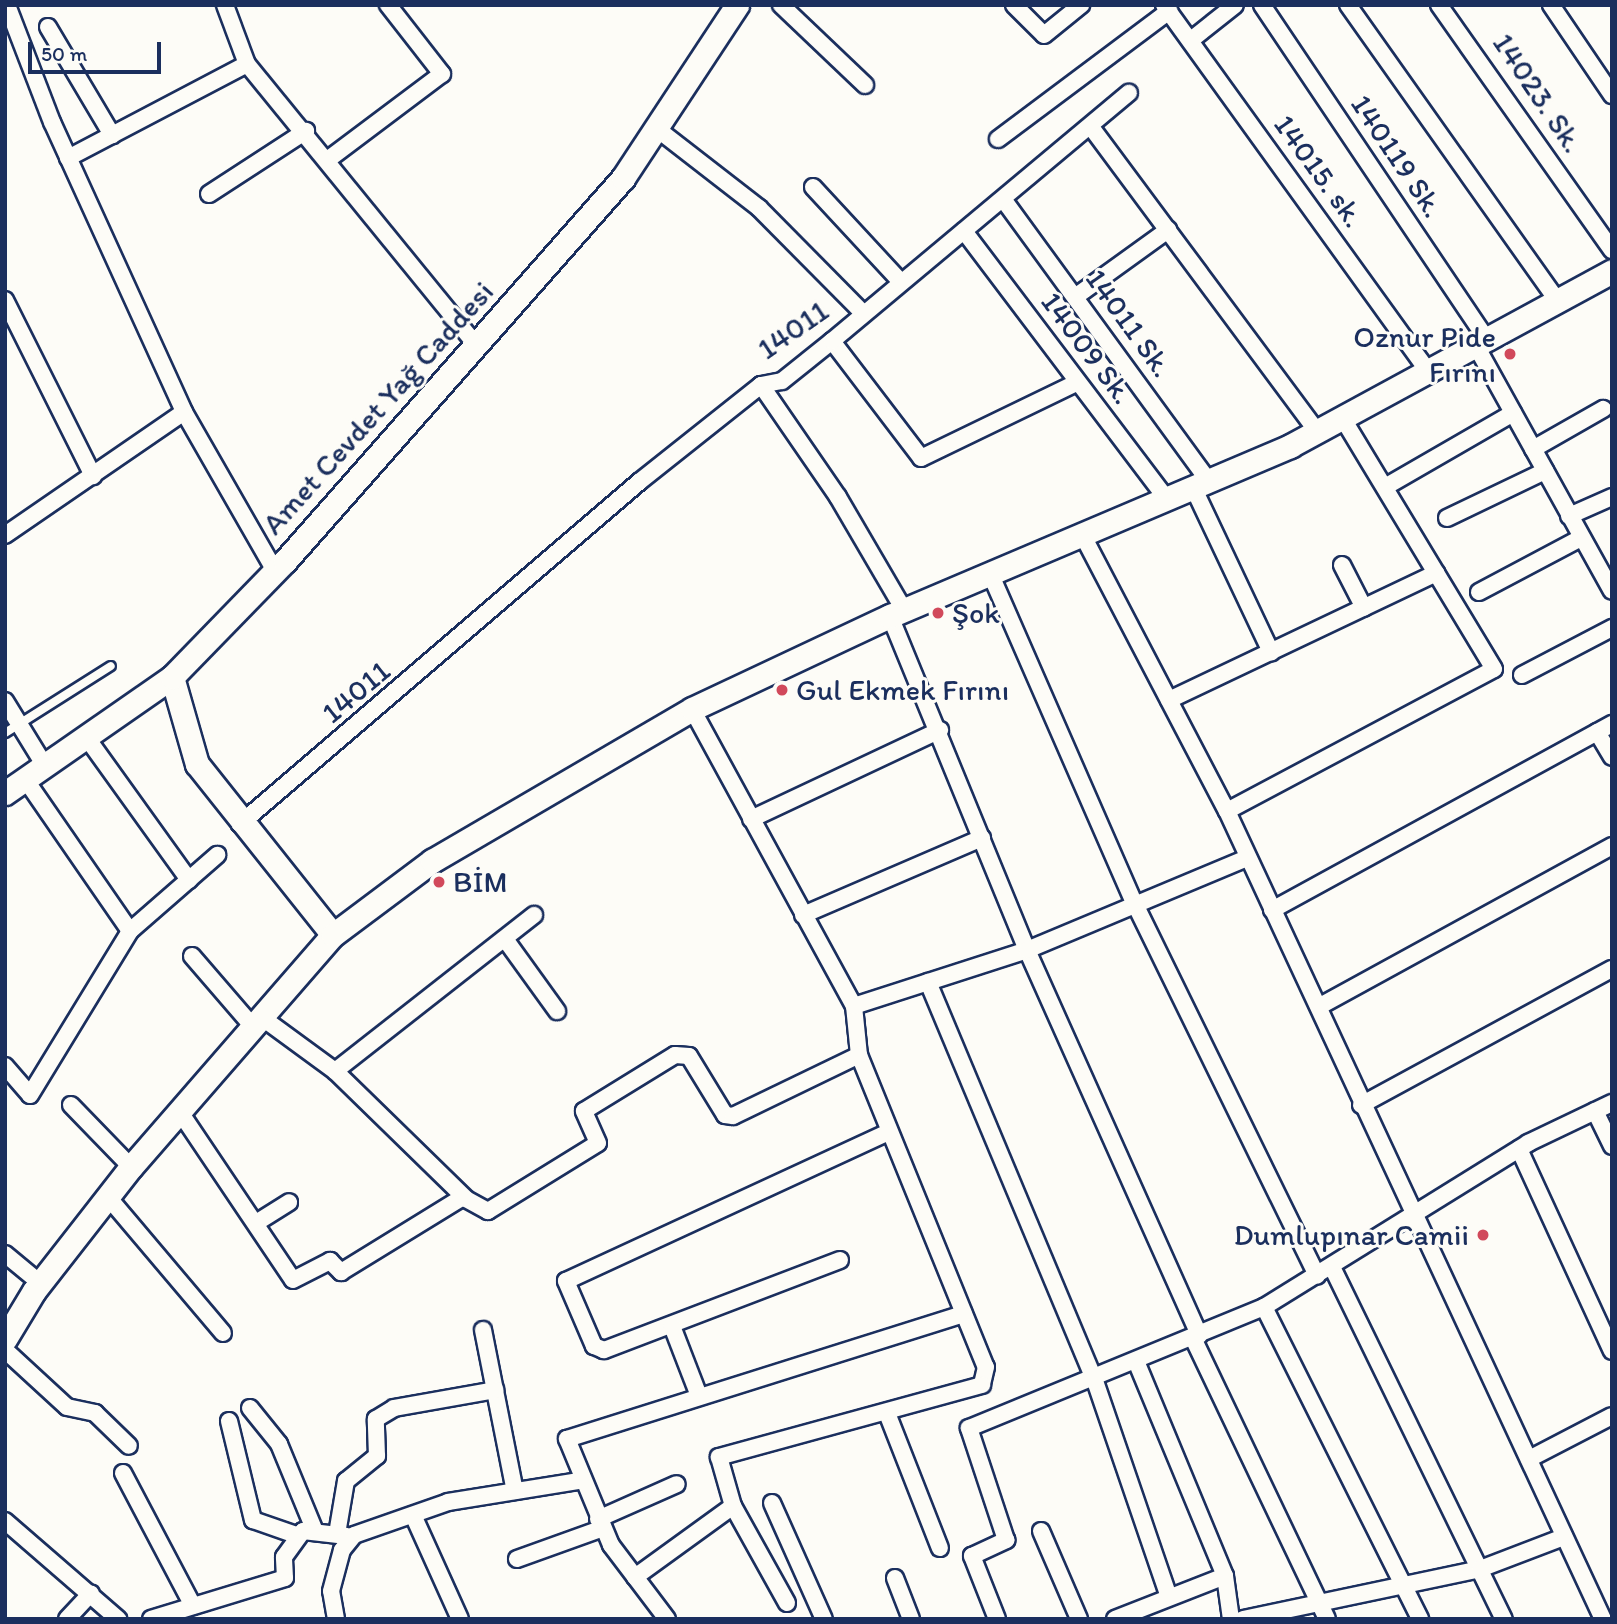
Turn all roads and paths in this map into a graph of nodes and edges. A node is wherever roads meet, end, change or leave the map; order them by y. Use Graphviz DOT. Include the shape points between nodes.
graph roads {
  1 [pos="7,5"];
  2 [pos="225,5"];
  3 [pos="388,5"];
  4 [pos="737,5"];
  5 [pos="780,5"];
  6 [pos="1014,5"];
  7 [pos="1081,5"];
  8 [pos="1235,5"];
  9 [pos="1262,5"];
  10 [pos="1348,5"];
  11 [pos="1439,5"];
  12 [pos="1550,5"];
  13 [pos="1166,8"];
  14 [pos="48,27"];
  15 [pos="11,34"];
  16 [pos="1191,40"];
  17 [pos="247,64"];
  18 [pos="865,85"];
  19 [pos="1129,93"];
  20 [pos="1612,94"];
  21 [pos="1091,127"];
  22 [pos="656,128"];
  23 [pos="306,131"];
  24 [pos="112,135"];
  25 [pos="998,138"];
  26 [pos="68,158"];
  27 [pos="330,158"];
  28 [pos="813,187"];
  29 [pos="209,194"];
  30 [pos="1003,198"];
  31 [pos="964,230"];
  32 [pos="1168,230"];
  33 [pos="1612,250"];
  34 [pos="1612,271"];
  35 [pos="901,282"];
  36 [pos="1075,297"];
  37 [pos="5,300"];
  38 [pos="1557,300"];
  39 [pos="863,313"];
  40 [pos="832,341"];
  41 [pos="1481,341"];
  42 [pos="476,345"];
  43 [pos="1427,370"];
  44 [pos="1078,382"];
  45 [pos="761,385"];
  46 [pos="1603,409"];
  47 [pos="184,412"];
  48 [pos="1513,413"];
  49 [pos="1342,417"];
  50 [pos="1317,431"];
  51 [pos="1533,449"];
  52 [pos="1545,471"];
  53 [pos="93,475"];
  54 [pos="1201,483"];
  55 [pos="1385,487"];
  56 [pos="1612,497"];
  57 [pos="1166,498"];
  58 [pos="1569,516"];
  59 [pos="1447,519"];
  60 [pos="1082,534"];
  61 [pos="5,535"];
  62 [pos="1581,538"];
  63 [pos="1342,565"];
  64 [pos="275,571"];
  65 [pos="990,573"];
  66 [pos="1436,573"];
  67 [pos="1612,591"];
  68 [pos="1479,592"];
  69 [pos="1364,608"];
  70 [pos="897,613"];
  71 [pos="1612,628"];
  72 [pos="1270,652"];
  73 [pos="111,666"];
  74 [pos="1522,674"];
  75 [pos="173,677"];
  76 [pos="1170,700"];
  77 [pos="5,701"];
  78 [pos="692,709"];
  79 [pos="12,728"];
  80 [pos="1605,728"];
  81 [pos="940,730"];
  82 [pos="87,738"];
  83 [pos="1612,757"];
  84 [pos="45,766"];
  85 [pos="25,779"];
  86 [pos="5,793"];
  87 [pos="1227,811"];
  88 [pos="751,819"];
  89 [pos="240,824"];
  90 [pos="982,838"];
  91 [pos="1612,846"];
  92 [pos="216,855"];
  93 [pos="1247,858"];
  94 [pos="189,880"];
  95 [pos="1134,902"];
  96 [pos="1272,909"];
  97 [pos="534,915"];
  98 [pos="803,915"];
  99 [pos="130,931"];
  100 [pos="333,935"];
  101 [pos="505,939"];
  102 [pos="1027,950"];
  103 [pos="192,956"];
  104 [pos="1612,970"];
  105 [pos="928,982"];
  106 [pos="854,1006"];
  107 [pos="1320,1006"];
  108 [pos="557,1011"];
  109 [pos="260,1024"];
  110 [pos="859,1055"];
  111 [pos="5,1066"];
  112 [pos="335,1071"];
  113 [pos="1612,1103"];
  114 [pos="71,1105"];
  115 [pos="1361,1105"];
  116 [pos="1595,1111"];
  117 [pos="180,1112"];
  118 [pos="889,1132"];
  119 [pos="1612,1146"];
  120 [pos="1519,1149"];
  121 [pos="131,1167"];
  122 [pos="107,1197"];
  123 [pos="463,1197"];
  124 [pos="289,1202"];
  125 [pos="1415,1214"];
  126 [pos="256,1223"];
  127 [pos="5,1254"];
  128 [pos="840,1260"];
  129 [pos="1332,1268"];
  130 [pos="1317,1276"];
  131 [pos="40,1283"];
  132 [pos="1264,1307"];
  133 [pos="964,1314"];
  134 [pos="672,1326"];
  135 [pos="483,1330"];
  136 [pos="223,1333"];
  137 [pos="1196,1336"];
  138 [pos="5,1339"];
  139 [pos="5,1350"];
  140 [pos="1612,1351"];
  141 [pos="1136,1361"];
  142 [pos="1094,1378"];
  143 [pos="495,1390"];
  144 [pos="699,1396"];
  145 [pos="250,1408"];
  146 [pos="887,1413"];
  147 [pos="1612,1416"];
  148 [pos="229,1421"];
  149 [pos="129,1446"];
  150 [pos="1529,1459"];
  151 [pos="123,1473"];
  152 [pos="579,1481"];
  153 [pos="677,1484"];
  154 [pos="515,1491"];
  155 [pos="772,1503"];
  156 [pos="733,1506"];
  157 [pos="413,1515"];
  158 [pos="5,1521"];
  159 [pos="601,1524"];
  160 [pos="314,1529"];
  161 [pos="1041,1531"];
  162 [pos="296,1535"];
  163 [pos="345,1535"];
  164 [pos="1564,1536"];
  165 [pos="940,1548"];
  166 [pos="517,1559"];
  167 [pos="1480,1569"];
  168 [pos="1226,1576"];
  169 [pos="635,1577"];
  170 [pos="895,1578"];
  171 [pos="1404,1584"];
  172 [pos="91,1592"];
  173 [pos="1169,1597"];
  174 [pos="1319,1602"];
  175 [pos="787,1603"];
  176 [pos="193,1606"];
  177 [pos="1125,1617"];
  178 [pos="67,1619"];
  179 [pos="118,1619"];
  180 [pos="151,1619"];
  181 [pos="336,1619"];
  182 [pos="460,1619"];
  183 [pos="667,1619"];
  184 [pos="824,1619"];
  185 [pos="911,1619"];
  186 [pos="997,1619"];
  187 [pos="1079,1619"];
  188 [pos="1231,1619"];
  189 [pos="1243,1619"];
  190 [pos="1327,1619"];
  191 [pos="1420,1619"];
  192 [pos="1504,1619"];
  193 [pos="1603,1619"];
  1 -- 15 [label="street"];
  2 -- 17 [label="street"];
  3 -- 27 [label="street" via="443,74"];
  4 -- 22 [label="main road, Amet Cevdet Yağ Caddesi"];
  5 -- 18 [label="street"];
  6 -- 7 [label="street" via="1044,36"];
  8 -- 16 [label="street"];
  9 -- 41 [label="street, 140119 Sk."];
  10 -- 38 [label="street"];
  11 -- 33 [label="street, 14023. Sk."];
  12 -- 20 [label="street"];
  13 -- 16 [label="street, 14015. sk."];
  13 -- 25 [label="street"];
  14 -- 24 [label="street"];
  15 -- 26 [label="street"];
  16 -- 43 [label="street, 14015. sk."];
  17 -- 23 [label="street"];
  17 -- 24 [label="street"];
  19 -- 21 [label="street, 14011"];
  21 -- 30 [label="street, 14011"];
  21 -- 32 [label="street"];
  22 -- 39 [label="street" via="759,208"];
  22 -- 42 [label="main road, Amet Cevdet Yağ Caddesi" via="624,178"];
  23 -- 27 [label="street"];
  23 -- 29 [label="street"];
  24 -- 26 [label="street"];
  26 -- 47 [label="street"];
  27 -- 42 [label="street"];
  28 -- 35 [label="street"];
  30 -- 31 [label="street, 14011"];
  30 -- 36 [label="street, 14011 Sk."];
  31 -- 35 [label="street, 14011"];
  31 -- 44 [label="street, 14009 Sk."];
  32 -- 36 [label="street"];
  32 -- 50 [label="street"];
  34 -- 38 [label="main road"];
  35 -- 39 [label="street, 14011"];
  36 -- 54 [label="street, 14011 Sk."];
  37 -- 53 [label="street"];
  38 -- 41 [label="main road"];
  39 -- 40 [label="street, 14011"];
  40 -- 44 [label="street" via="922,458"];
  40 -- 45 [label="street, 14011" via="782,380"];
  41 -- 43 [label="main road"];
  41 -- 48 [label="street, 140119 Sk."];
  42 -- 64 [label="main road, Amet Cevdet Yağ Caddesi"];
  43 -- 49 [label="main road"];
  44 -- 57 [label="street, 14009 Sk."];
  45 -- 70 [label="street" via="838,497"];
  45 -- 89 [label="street, 14011"];
  46 -- 51 [label="street"];
  47 -- 53 [label="street"];
  47 -- 64 [label="street"];
  48 -- 51 [label="street, 140119 Sk."];
  48 -- 55 [label="street"];
  49 -- 50 [label="main road"];
  49 -- 55 [label="street"];
  50 -- 54 [label="main road"];
  51 -- 52 [label="street, 140119 Sk."];
  52 -- 58 [label="street, 140119 Sk."];
  52 -- 59 [label="street"];
  53 -- 61 [label="street"];
  54 -- 57 [label="main road"];
  54 -- 72 [label="street, 14011 Sk."];
  55 -- 66 [label="street"];
  56 -- 58 [label="street"];
  57 -- 60 [label="main road"];
  58 -- 62 [label="street, 140119 Sk."];
  60 -- 65 [label="main road"];
  60 -- 76 [label="street"];
  62 -- 67 [label="street, 140119 Sk."];
  62 -- 68 [label="street"];
  63 -- 69 [label="street"];
  64 -- 75 [label="main road, Amet Cevdet Yağ Caddesi"];
  65 -- 70 [label="main road"];
  65 -- 95 [label="street"];
  66 -- 69 [label="street"];
  66 -- 87 [label="street" via="1494,669"];
  69 -- 72 [label="street"];
  70 -- 78 [label="main road"];
  70 -- 81 [label="street"];
  71 -- 74 [label="street"];
  72 -- 76 [label="street"];
  73 -- 79 [label="lane"];
  75 -- 82 [label="main road, Amet Cevdet Yağ Caddesi"];
  75 -- 89 [label="main road" via="197,764"];
  76 -- 87 [label="street"];
  77 -- 79 [label="street"];
  78 -- 88 [label="street"];
  78 -- 100 [label="main road" via="432,861"];
  79 -- 84 [label="street"];
  80 -- 83 [label="street"];
  80 -- 96 [label="street"];
  81 -- 88 [label="street"];
  81 -- 90 [label="street"];
  82 -- 84 [label="main road, Amet Cevdet Yağ Caddesi"];
  82 -- 94 [label="street"];
  84 -- 85 [label="main road, Amet Cevdet Yağ Caddesi"];
  85 -- 86 [label="main road, Amet Cevdet Yağ Caddesi"];
  85 -- 99 [label="street"];
  87 -- 93 [label="street"];
  88 -- 98 [label="street"];
  89 -- 100 [label="main road"];
  90 -- 98 [label="street"];
  90 -- 102 [label="street"];
  91 -- 107 [label="street"];
  92 -- 94 [label="street"];
  93 -- 95 [label="street"];
  93 -- 96 [label="street"];
  94 -- 99 [label="street"];
  95 -- 102 [label="street"];
  95 -- 130 [label="street"];
  96 -- 107 [label="street"];
  97 -- 101 [label="street"];
  98 -- 106 [label="street"];
  99 -- 111 [label="street" via="30,1095"];
  100 -- 109 [label="main road"];
  101 -- 108 [label="street"];
  101 -- 112 [label="street"];
  102 -- 105 [label="street"];
  102 -- 137 [label="street"];
  103 -- 109 [label="street"];
  104 -- 115 [label="street"];
  105 -- 106 [label="street"];
  105 -- 142 [label="street"];
  106 -- 110 [label="street"];
  107 -- 115 [label="street"];
  109 -- 112 [label="street"];
  109 -- 117 [label="main road"];
  110 -- 118 [label="street"];
  110 -- 123 [label="street" via="733,1116 725,1115 689,1056 675,1055 583,1111 598,1143 488,1211"];
  112 -- 123 [label="street"];
  113 -- 116 [label="street"];
  114 -- 121 [label="street"];
  115 -- 125 [label="street"];
  116 -- 119 [label="street"];
  116 -- 120 [label="street"];
  117 -- 121 [label="main road"];
  117 -- 126 [label="street"];
  118 -- 133 [label="street"];
  118 -- 134 [label="street" via="566,1281 594,1346 604,1350"];
  120 -- 125 [label="street"];
  120 -- 140 [label="street"];
  121 -- 122 [label="main road"];
  122 -- 131 [label="main road"];
  122 -- 136 [label="street"];
  123 -- 126 [label="street" via="341,1272 330,1261 293,1280"];
  124 -- 126 [label="street"];
  125 -- 129 [label="street"];
  125 -- 150 [label="street"];
  127 -- 131 [label="street"];
  128 -- 134 [label="street"];
  129 -- 130 [label="street"];
  129 -- 167 [label="street"];
  130 -- 132 [label="street"];
  131 -- 138 [label="main road"];
  132 -- 137 [label="street"];
  132 -- 171 [label="street"];
  133 -- 144 [label="street"];
  133 -- 146 [label="street" via="986,1367 982,1385"];
  134 -- 144 [label="street"];
  135 -- 143 [label="street"];
  137 -- 141 [label="street"];
  137 -- 174 [label="street"];
  139 -- 149 [label="street" via="67,1407 95,1413"];
  141 -- 142 [label="street"];
  141 -- 168 [label="street"];
  142 -- 173 [label="street"];
  142 -- 186 [label="street" via="969,1428 1006,1539 972,1556"];
  143 -- 154 [label="street"];
  143 -- 163 [label="street" via="394,1408 376,1419 377,1456 345,1481"];
  144 -- 152 [label="street" via="567,1439"];
  145 -- 160 [label="street" via="279,1444"];
  146 -- 156 [label="street" via="850,1417 719,1457"];
  146 -- 165 [label="street"];
  147 -- 150 [label="street"];
  148 -- 162 [label="street" via="253,1520"];
  150 -- 164 [label="street"];
  151 -- 176 [label="street"];
  152 -- 154 [label="street"];
  152 -- 159 [label="street"];
  153 -- 159 [label="street"];
  154 -- 157 [label="street"];
  155 -- 184 [label="street"];
  156 -- 169 [label="street"];
  156 -- 175 [label="street"];
  157 -- 163 [label="street"];
  157 -- 182 [label="street"];
  158 -- 172 [label="street"];
  159 -- 166 [label="street"];
  159 -- 169 [label="street"];
  160 -- 162 [label="street"];
  160 -- 163 [label="street"];
  161 -- 187 [label="street"];
  162 -- 176 [label="street" via="284,1557 285,1578"];
  163 -- 181 [label="street" via="331,1591"];
  164 -- 167 [label="street"];
  164 -- 193 [label="street"];
  167 -- 171 [label="street"];
  167 -- 192 [label="street"];
  168 -- 173 [label="street"];
  168 -- 188 [label="street"];
  169 -- 183 [label="street"];
  170 -- 185 [label="street"];
  171 -- 174 [label="street"];
  171 -- 191 [label="street"];
  172 -- 178 [label="street"];
  172 -- 179 [label="street"];
  173 -- 177 [label="street"];
  174 -- 189 [label="street"];
  174 -- 190 [label="street"];
  176 -- 180 [label="street"];
}
